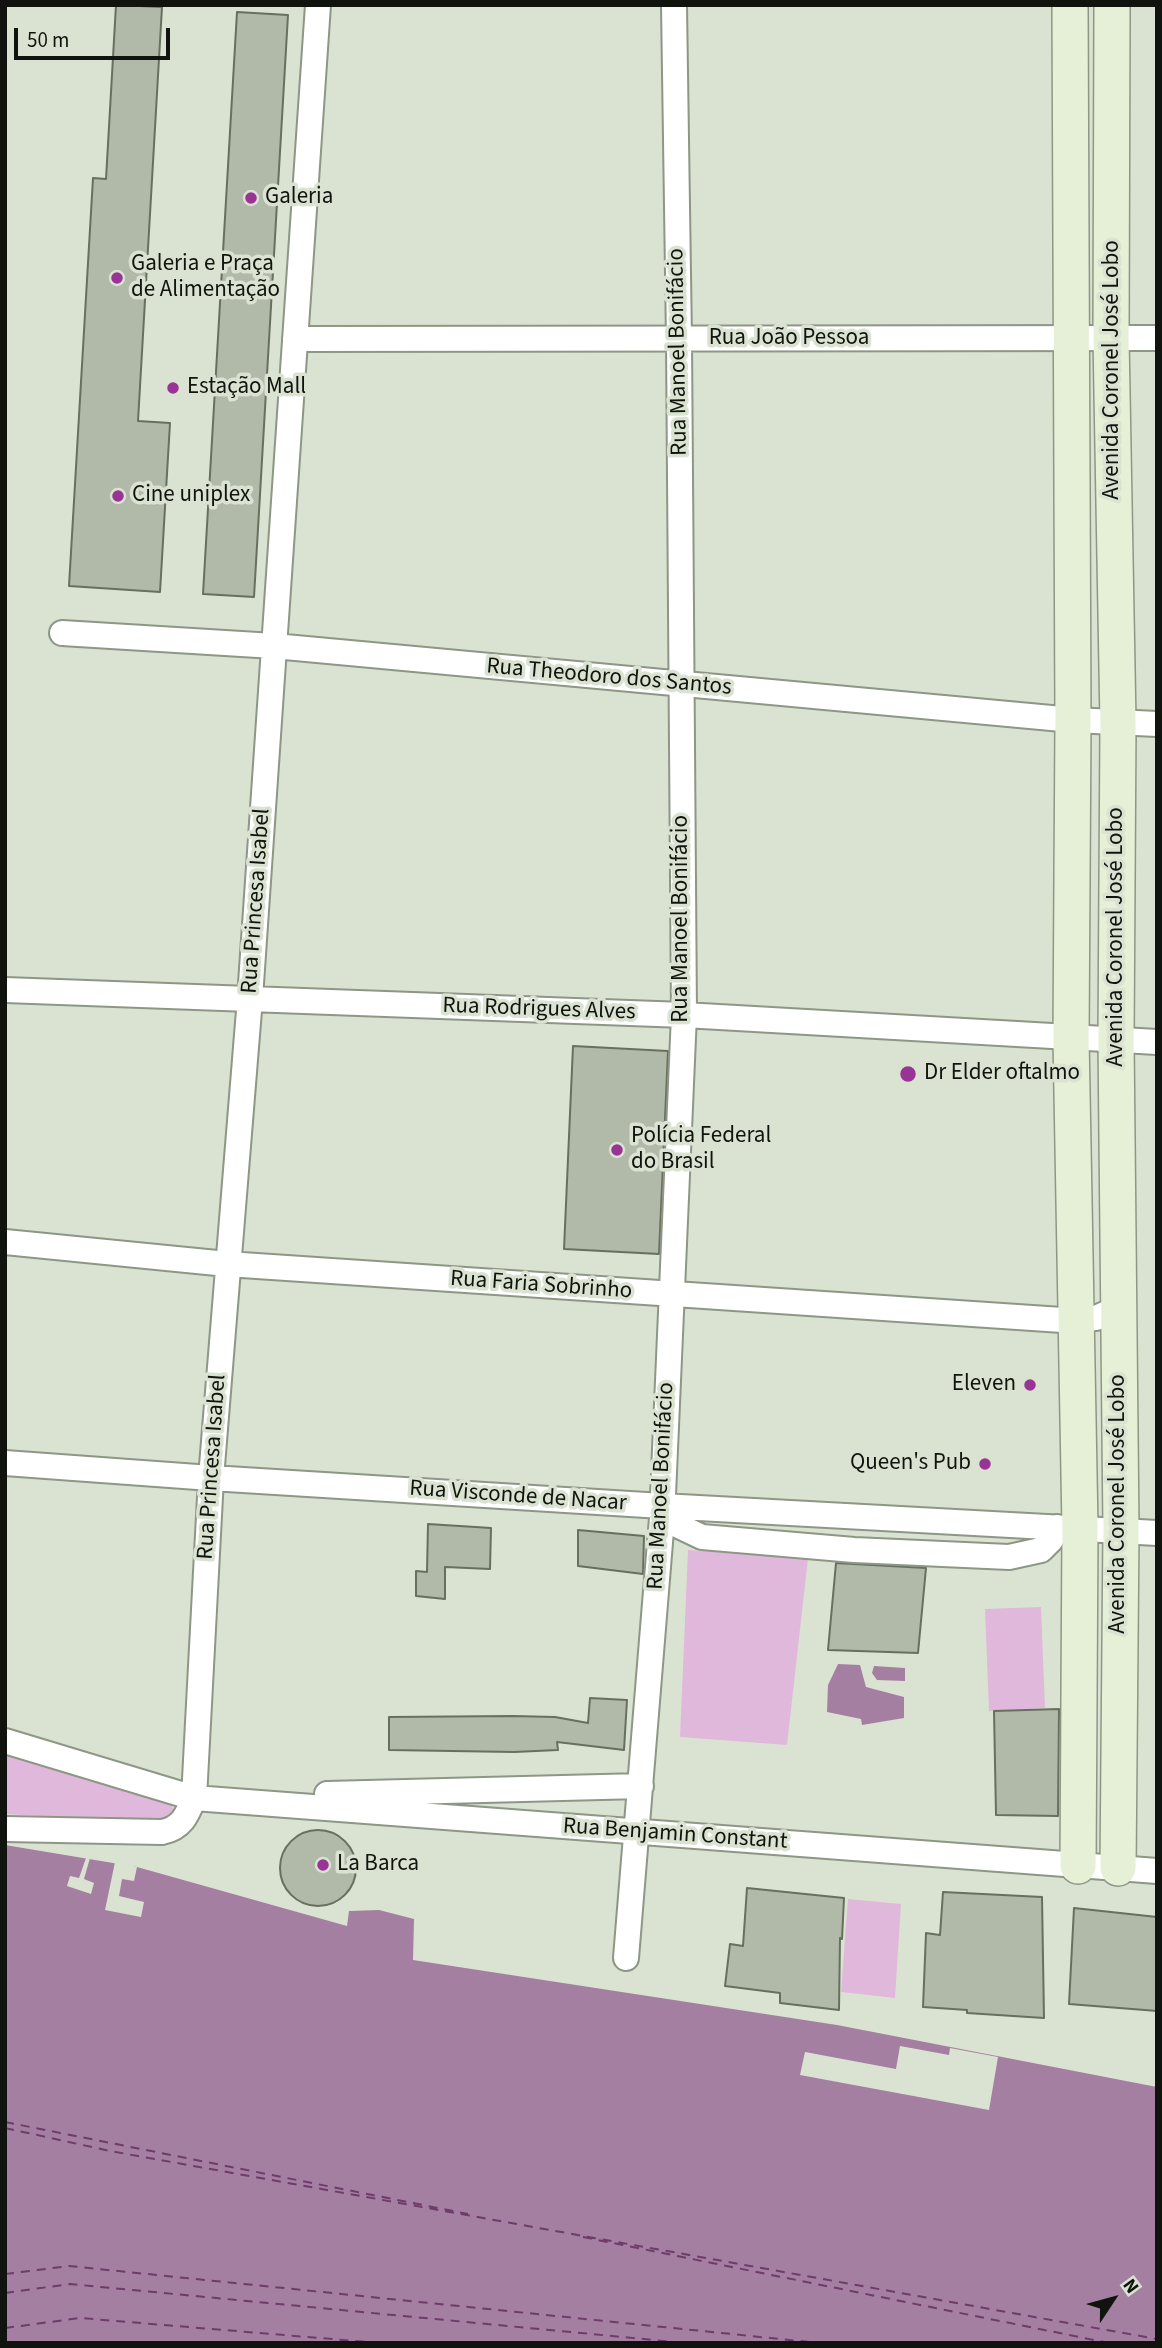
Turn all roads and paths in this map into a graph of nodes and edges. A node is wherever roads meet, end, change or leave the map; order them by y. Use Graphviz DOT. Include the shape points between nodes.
graph roads {
  1 [pos="318,5"];
  2 [pos="674,5"];
  3 [pos="1070,5"];
  4 [pos="1112,5"];
  5 [pos="1070,338"];
  6 [pos="1111,338"];
  7 [pos="1157,338"];
  8 [pos="295,339"];
  9 [pos="679,340"];
  10 [pos="62,633"];
  11 [pos="274,646"];
  12 [pos="681,685"];
  13 [pos="1073,720"];
  14 [pos="1118,723"];
  15 [pos="1157,724"];
  16 [pos="5,990"];
  17 [pos="250,998"];
  18 [pos="684,1015"];
  19 [pos="1070,1038"];
  20 [pos="1116,1040"];
  21 [pos="1157,1042"];
  22 [pos="5,1242"];
  23 [pos="227,1264"];
  24 [pos="671,1295"];
  25 [pos="1118,1308"];
  26 [pos="1077,1321"];
  27 [pos="5,1462"];
  28 [pos="211,1478"];
  29 [pos="662,1512"];
  30 [pos="1068,1527"];
  31 [pos="1121,1530"];
  32 [pos="1157,1533"];
  33 [pos="5,1741"];
  34 [pos="641,1786"];
  35 [pos="194,1798"];
  36 [pos="5,1829"];
  37 [pos="637,1832"];
  38 [pos="1078,1866"];
  39 [pos="1118,1868"];
  40 [pos="1157,1871"];
  41 [pos="626,1958"];
  1 -- 8 [label="street, Rua Princesa Isabel"];
  2 -- 9 [label="street, Rua Manoel Bonifácio"];
  3 -- 5 [label="street, Avenida Coronel José Lobo"];
  4 -- 6 [label="street, Avenida Coronel José Lobo"];
  5 -- 6 [label="street, Rua João Pessoa"];
  5 -- 9 [label="street, Rua João Pessoa"];
  5 -- 13 [label="street, Avenida Coronel José Lobo"];
  6 -- 7 [label="street, Rua João Pessoa"];
  6 -- 14 [label="street, Avenida Coronel José Lobo"];
  8 -- 9 [label="street, Rua João Pessoa"];
  8 -- 11 [label="street, Rua Princesa Isabel"];
  9 -- 12 [label="street, Rua Manoel Bonifácio"];
  10 -- 11 [label="street, Rua Theodoro dos Santos"];
  11 -- 12 [label="street, Rua Theodoro dos Santos"];
  11 -- 17 [label="street, Rua Princesa Isabel"];
  12 -- 13 [label="street, Rua Theodoro dos Santos"];
  12 -- 18 [label="street, Rua Manoel Bonifácio"];
  13 -- 14 [label="street, Rua Theodoro dos Santos"];
  13 -- 19 [label="street, Avenida Coronel José Lobo"];
  14 -- 15 [label="street, Rua Theodoro dos Santos"];
  14 -- 20 [label="street, Avenida Coronel José Lobo"];
  16 -- 17 [label="street, Rua Rodrigues Alves"];
  17 -- 18 [label="street, Rua Rodrigues Alves"];
  17 -- 23 [label="street, Rua Princesa Isabel"];
  18 -- 19 [label="street, Rua Rodrigues Alves"];
  18 -- 24 [label="street, Rua Manoel Bonifácio"];
  19 -- 20 [label="street, Rua Rodrigues Alves"];
  19 -- 26 [label="street, Avenida Coronel José Lobo"];
  20 -- 21 [label="street, Rua Rodrigues Alves"];
  20 -- 25 [label="street, Avenida Coronel José Lobo"];
  22 -- 23 [label="street, Rua Faria Sobrinho"];
  23 -- 24 [label="street, Rua Faria Sobrinho"];
  23 -- 28 [label="street, Rua Princesa Isabel"];
  24 -- 26 [label="street, Rua Faria Sobrinho"];
  24 -- 29 [label="street, Rua Manoel Bonifácio"];
  25 -- 26 [label="street, Rua Faria Sobrinho"];
  25 -- 31 [label="street, Avenida Coronel José Lobo"];
  26 -- 30 [label="street, Avenida Coronel José Lobo"];
  27 -- 28 [label="street, Rua Visconde de Nacar"];
  28 -- 29 [label="street, Rua Visconde de Nacar"];
  28 -- 35 [label="street, Rua Princesa Isabel"];
  29 -- 30 [label="street, Rua Visconde de Nacar"];
  29 -- 30 [label="street" via="681,1529 702,1537 1009,1558 1041,1550"];
  29 -- 34 [label="street, Rua Manoel Bonifácio"];
  30 -- 31 [label="street, Rua Visconde de Nacar"];
  30 -- 38 [label="street, Avenida Coronel José Lobo"];
  31 -- 32 [label="street, Rua Visconde de Nacar"];
  31 -- 39 [label="street, Avenida Coronel José Lobo"];
  33 -- 35 [label="street"];
  34 -- 35 [label="street, Rua Benjamin Constant"];
  34 -- 37 [label="street, Rua Manoel Bonifácio"];
  35 -- 36 [label="street" via="184,1820 162,1832"];
  35 -- 37 [label="street, Rua Benjamin Constant"];
  37 -- 38 [label="street, Rua Benjamin Constant"];
  37 -- 41 [label="street, Rua Manoel Bonifácio"];
  38 -- 39 [label="street, Rua Benjamin Constant"];
  39 -- 40 [label="street, Rua Benjamin Constant"];
}
